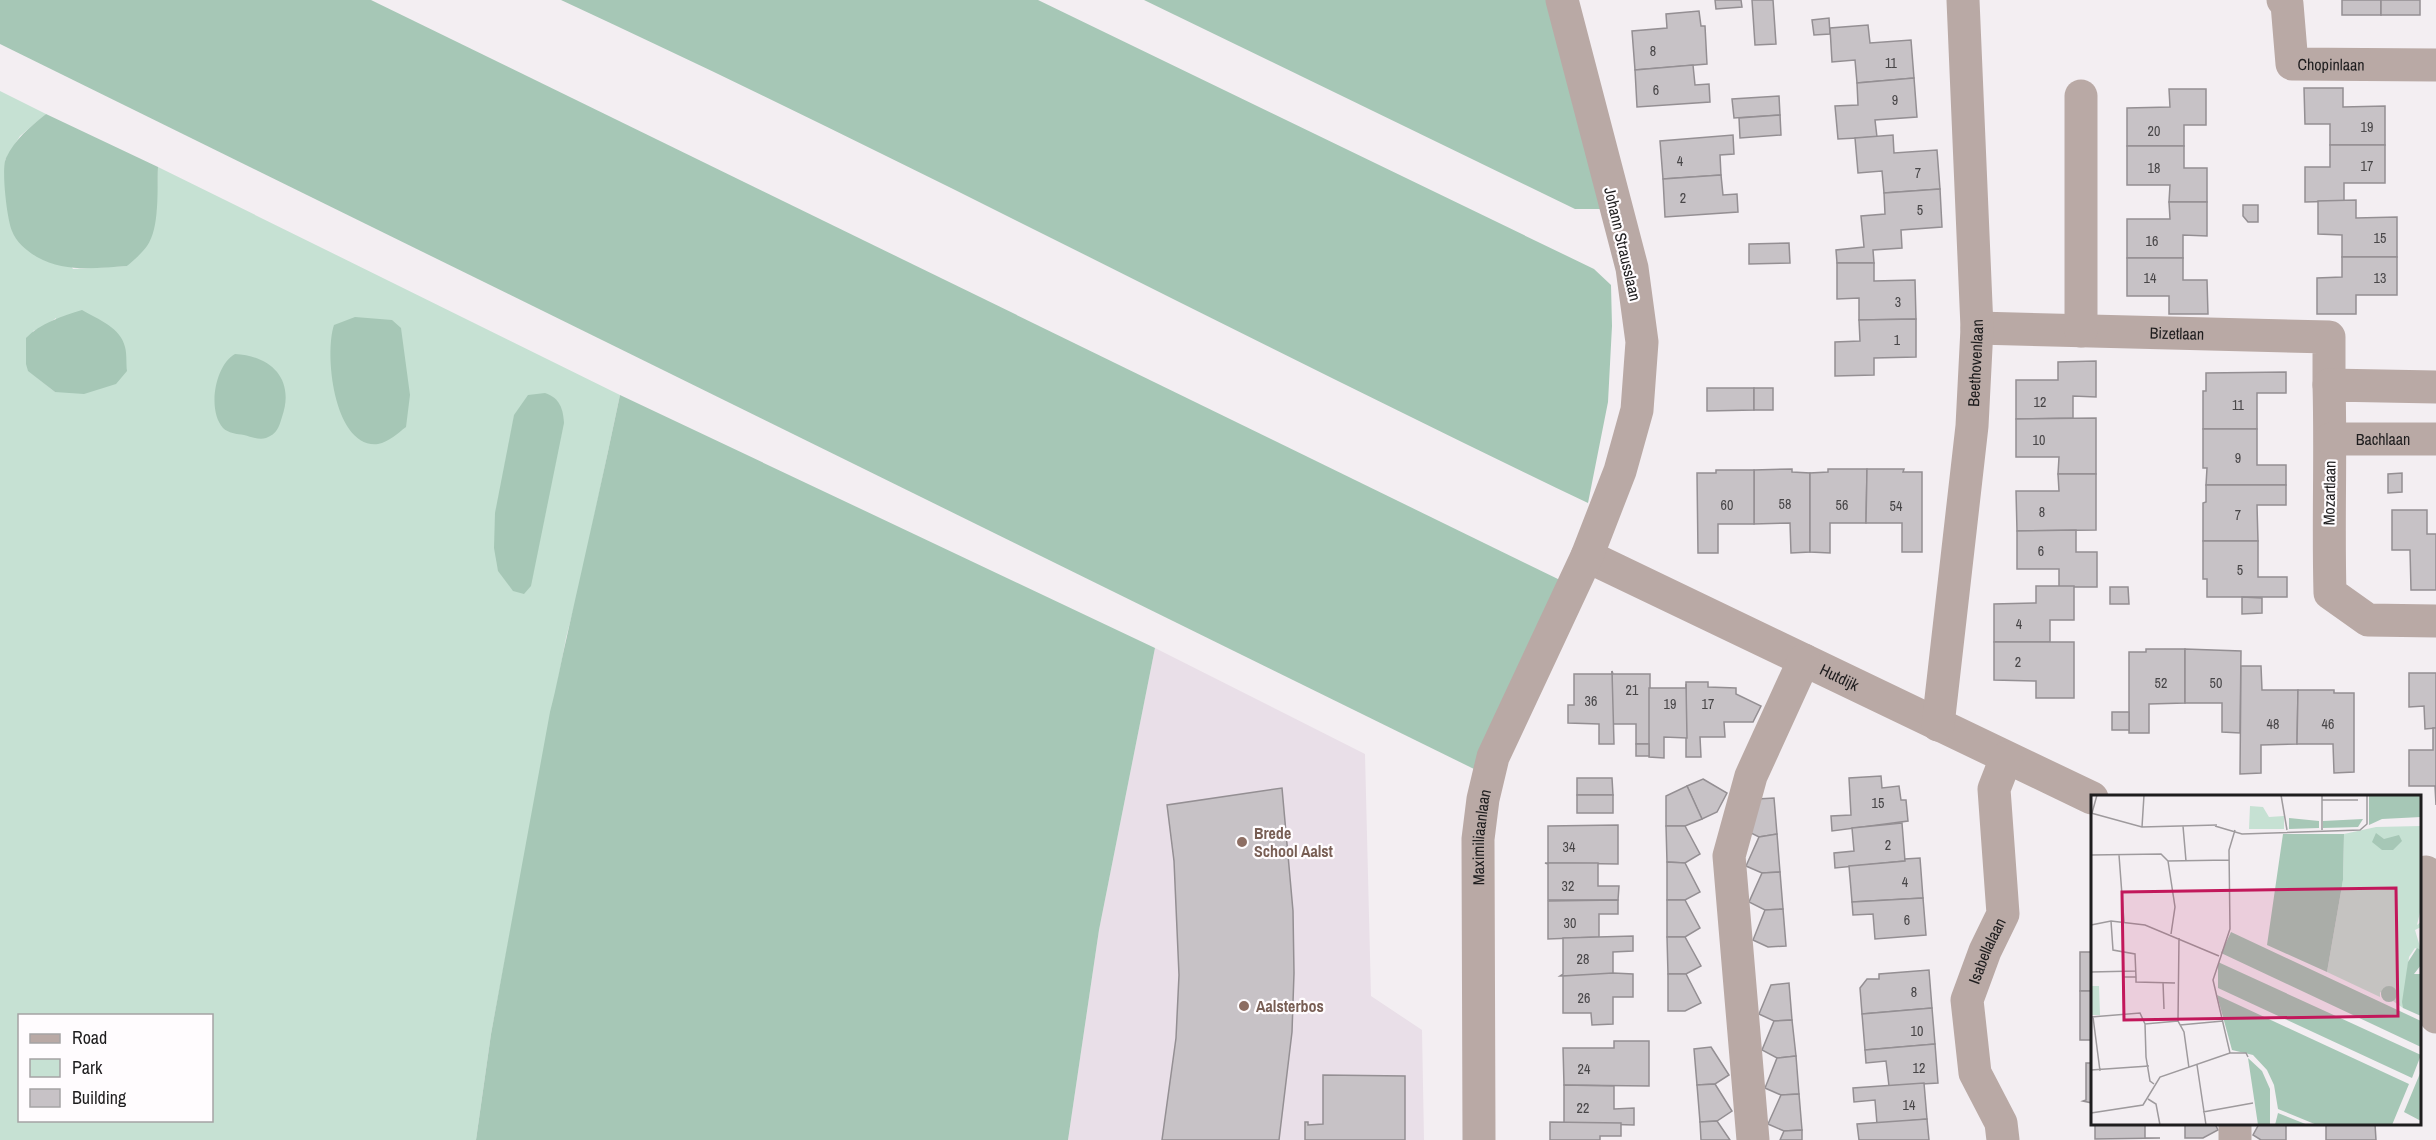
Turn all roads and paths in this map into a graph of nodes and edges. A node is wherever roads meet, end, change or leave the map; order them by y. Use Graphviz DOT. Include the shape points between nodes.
graph roads {
  1 [pos="1562,0"];
  2 [pos="1962,0"];
  3 [pos="2283,0"];
  4 [pos="2436,65"];
  5 [pos="2081,96"];
  6 [pos="1977,328"];
  7 [pos="2081,331"];
  8 [pos="2329,385"];
  9 [pos="2436,387"];
  10 [pos="2331,439"];
  11 [pos="2436,439"];
  12 [pos="1587,556"];
  13 [pos="2436,621"];
  14 [pos="1804,660"];
  15 [pos="1938,725"];
  16 [pos="2006,758"];
  17 [pos="2091,798"];
  18 [pos="2427,873"];
  19 [pos="2436,1017"];
  20 [pos="1479,1140"];
  21 [pos="1753,1140"];
  22 [pos="2003,1140"];
  1 -- 12 [label="street, Johann Strausslaan" via="1632,268 1642,342 1637,410 1620,471"];
  2 -- 6 [label="street, Beethovenlaan"];
  3 -- 4 [label="street, Chopinlaan" via="2287,4 2292,64"];
  5 -- 7 [label="street"];
  6 -- 7 [label="street, Bizetlaan"];
  6 -- 15 [label="street, Beethovenlaan" via="1972,426"];
  7 -- 8 [label="street, Bizetlaan" via="2330,337"];
  8 -- 9 [label="street"];
  8 -- 10 [label="street, Mozartlaan"];
  10 -- 11 [label="street, Bachlaan"];
  10 -- 13 [label="street, Mozartlaan" via="2330,593 2367,620"];
  12 -- 14 [label="street, Hutdijk"];
  12 -- 20 [label="street, Maximiliaanlaan" via="1493,757 1483,799 1478,840"];
  14 -- 15 [label="street, Hutdijk"];
  14 -- 21 [label="street" via="1750,776 1729,856"];
  15 -- 16 [label="street, Hutdijk"];
  16 -- 17 [label="street, Hutdijk"];
  16 -- 22 [label="street, Isabellalaan" via="1994,789 2003,914 1967,1000 1975,1073 2001,1123"];
  18 -- 19 [label="street" via="2423,985"];
}
